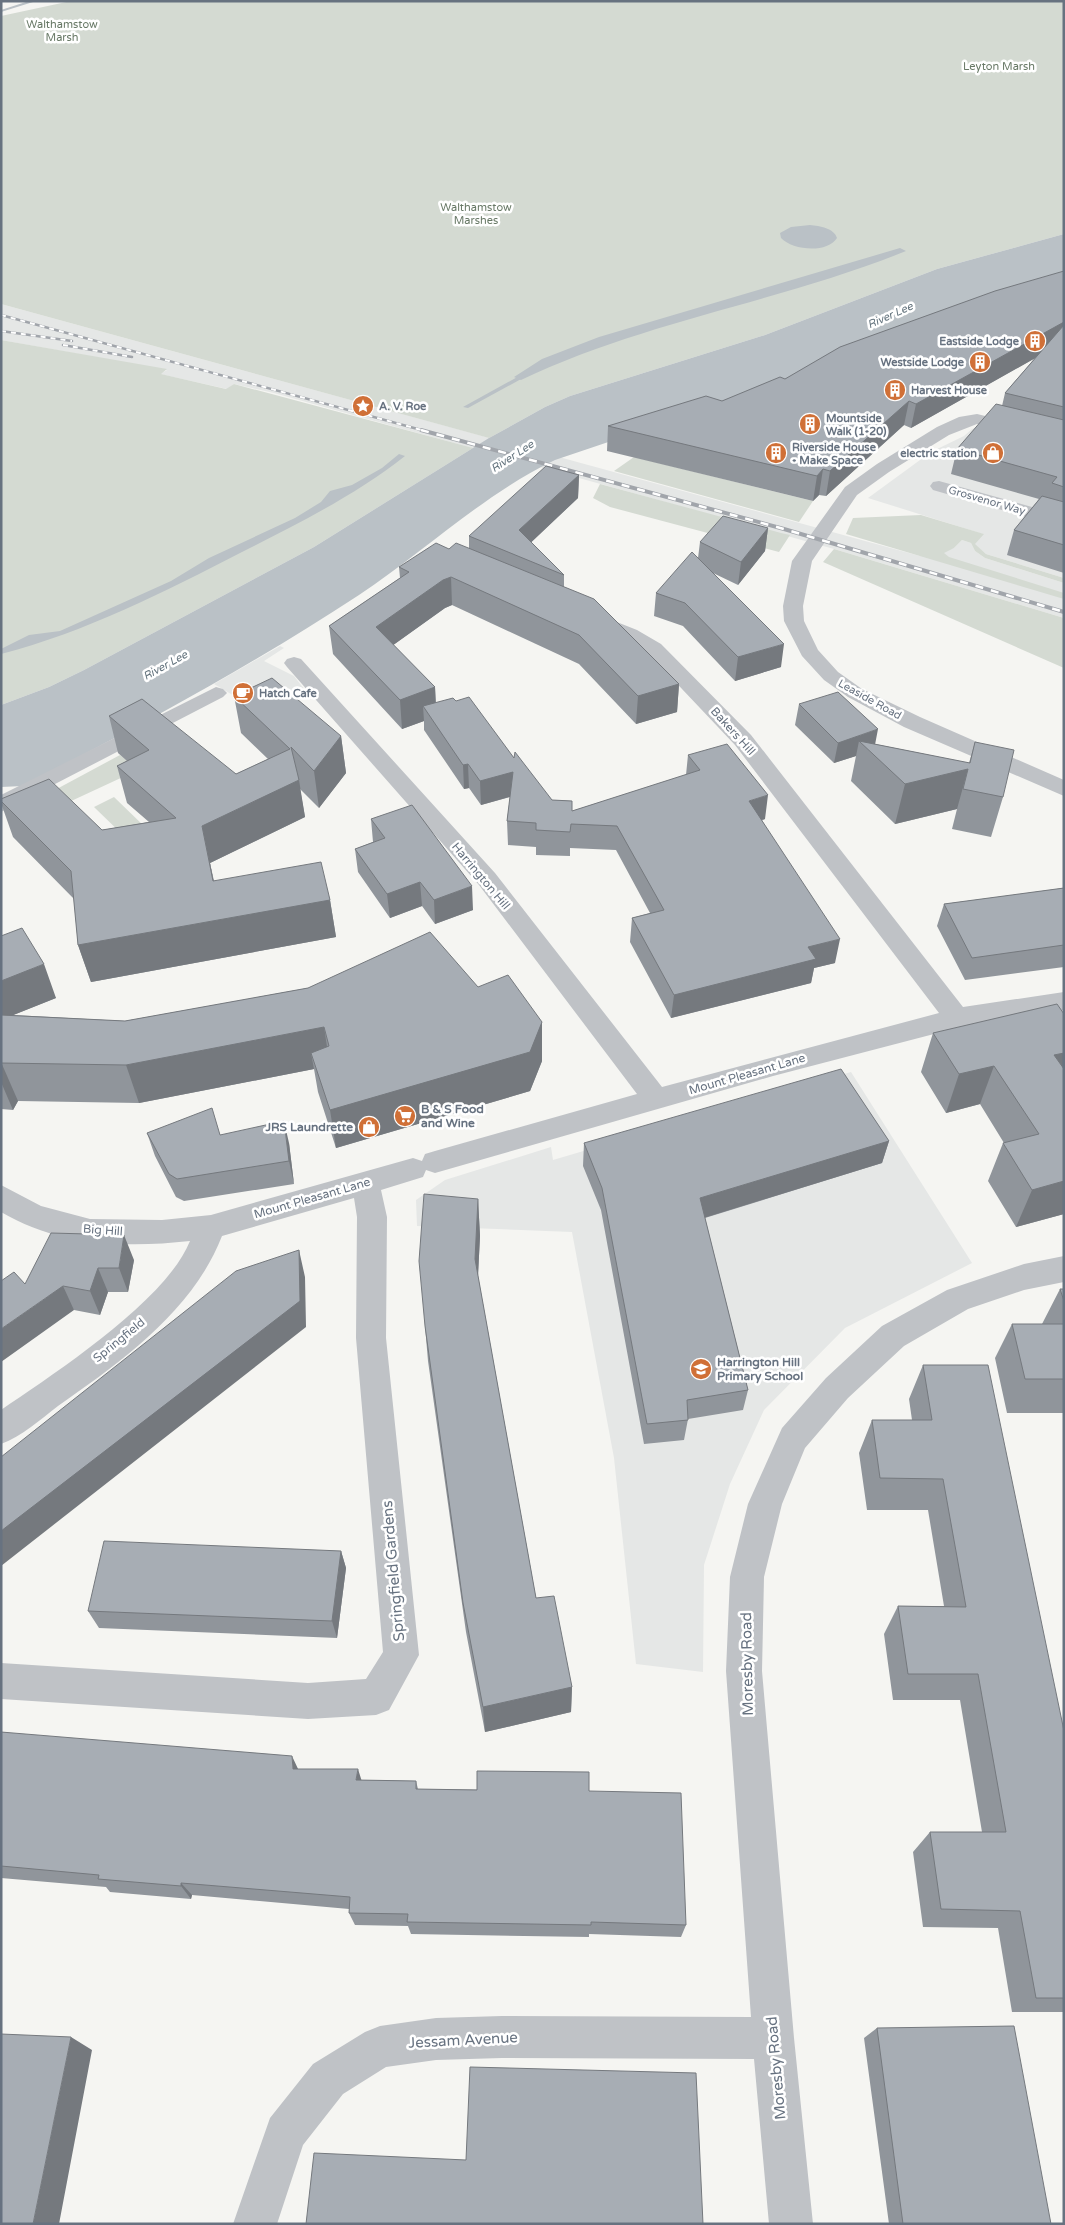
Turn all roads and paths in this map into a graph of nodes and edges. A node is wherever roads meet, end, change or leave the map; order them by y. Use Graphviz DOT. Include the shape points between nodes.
graph roads {
  1 [pos="1064,440"];
  2 [pos="939,486"];
  3 [pos="1064,522"];
  4 [pos="572,610"];
  5 [pos="294,663"];
  6 [pos="216,692"];
  7 [pos="1064,789"];
  8 [pos="1,805"];
  9 [pos="1064,1001"];
  10 [pos="957,1018"];
  11 [pos="656,1100"];
  12 [pos="365,1184"];
  13 [pos="1,1196"];
  14 [pos="211,1227"];
  15 [pos="1064,1269"];
  16 [pos="1,1428"];
  17 [pos="1,1681"];
  18 [pos="773,2038"];
  19 [pos="255,2224"];
  20 [pos="791,2224"];
  1 -- 7 [label="street, Leaside Road" via="977,419 943,431 851,491 802,560 793,606 794,621 810,652 831,676 855,693 912,722"];
  2 -- 3 [label="street, Grosvenor Way"];
  4 -- 10 [label="street, Bakers Hill" via="630,634 654,648 744,740"];
  5 -- 11 [label="street, Harrington Hill" via="487,880"];
  6 -- 8 [label="street"];
  9 -- 10 [label="street, Mount Pleasant Lane"];
  10 -- 11 [label="street, Mount Pleasant Lane"];
  11 -- 12 [label="street, Mount Pleasant Lane"];
  12 -- 14 [label="street, Mount Pleasant Lane"];
  12 -- 17 [label="street, Springfield Gardens" via="372,1217 372,1338 401,1655 376,1697 308,1701"];
  13 -- 14 [label="street, Big Hill" via="34,1216 90,1232 162,1232"];
  14 -- 16 [label="street, Springfield" via="197,1258 173,1292 134,1330"];
  15 -- 18 [label="street, Moresby Road" via="1024,1277 958,1299 893,1336 837,1388 793,1438 765,1504 747,1577 744,1671"];
  18 -- 19 [label="street, Jessam Avenue" via="502,2037 436,2039 380,2046 328,2079 284,2133"];
  18 -- 20 [label="street, Moresby Road"];
}
